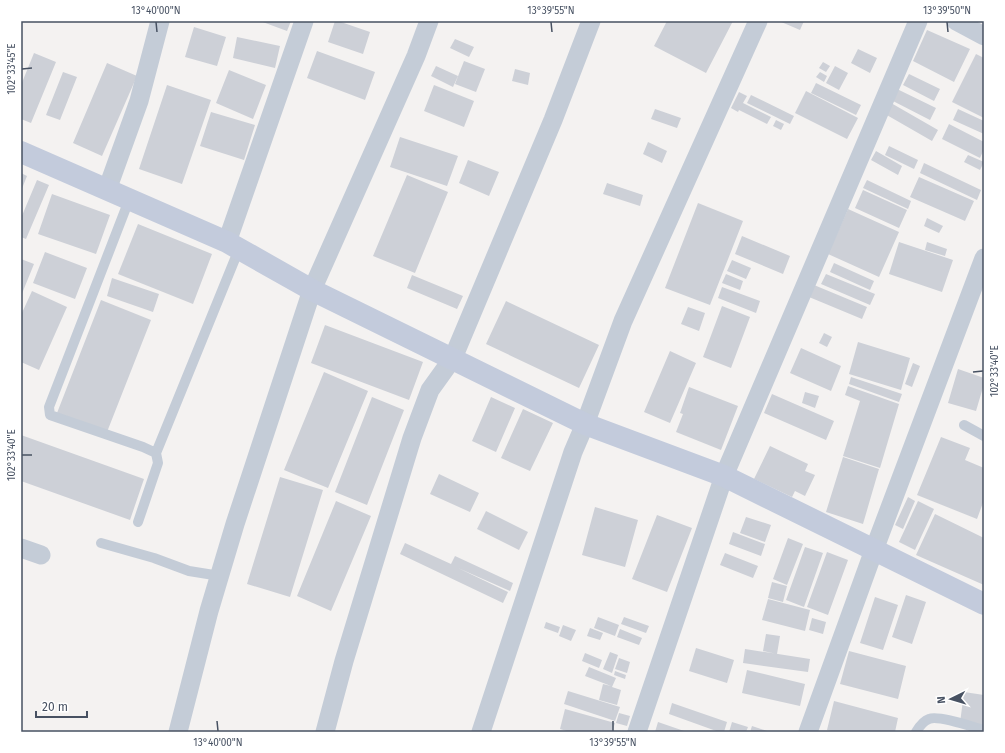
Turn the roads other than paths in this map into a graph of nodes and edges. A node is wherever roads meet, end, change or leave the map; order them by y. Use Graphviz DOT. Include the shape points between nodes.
graph roads {
  1 [pos="160,21"];
  2 [pos="304,21"];
  3 [pos="429,21"];
  4 [pos="591,21"];
  5 [pos="758,21"];
  6 [pos="918,21"];
  7 [pos="956,21"];
  8 [pos="984,36"];
  9 [pos="21,152"];
  10 [pos="107,190"];
  11 [pos="129,200"];
  12 [pos="233,245"];
  13 [pos="984,258"];
  14 [pos="312,290"];
  15 [pos="453,358"];
  16 [pos="585,424"];
  17 [pos="964,425"];
  18 [pos="984,436"];
  19 [pos="156,453"];
  20 [pos="724,476"];
  21 [pos="138,522"];
  22 [pos="101,543"];
  23 [pos="21,548"];
  24 [pos="874,550"];
  25 [pos="41,555"];
  26 [pos="220,576"];
  27 [pos="984,604"];
  28 [pos="984,730"];
  29 [pos="178,732"];
  30 [pos="325,732"];
  31 [pos="481,732"];
  32 [pos="637,732"];
  33 [pos="808,732"];
  34 [pos="916,732"];
  1 -- 10 [label="street" via="139,101"];
  2 -- 12 [label="street"];
  3 -- 14 [label="street" via="413,63"];
  4 -- 15 [label="street" via="553,120"];
  5 -- 16 [label="street" via="623,321"];
  6 -- 20 [label="street"];
  7 -- 8 [label="street"];
  9 -- 10 [label="street"];
  10 -- 11 [label="street"];
  11 -- 12 [label="street"];
  11 -- 19 [label="lane" via="49,407 50,415"];
  12 -- 14 [label="street"];
  12 -- 19 [label="lane"];
  13 -- 24 [label="street"];
  14 -- 15 [label="street"];
  14 -- 26 [label="street"];
  15 -- 16 [label="street"];
  15 -- 30 [label="street" via="430,390 412,438"];
  16 -- 20 [label="street"];
  16 -- 31 [label="street" via="573,452"];
  17 -- 18 [label="lane"];
  19 -- 21 [label="lane" via="158,463"];
  20 -- 24 [label="street"];
  20 -- 32 [label="street"];
  22 -- 26 [label="lane" via="189,571"];
  23 -- 25 [label="street"];
  24 -- 27 [label="street"];
  24 -- 33 [label="street"];
  26 -- 29 [label="street"];
  28 -- 34 [label="lane" via="929,718"];
}
